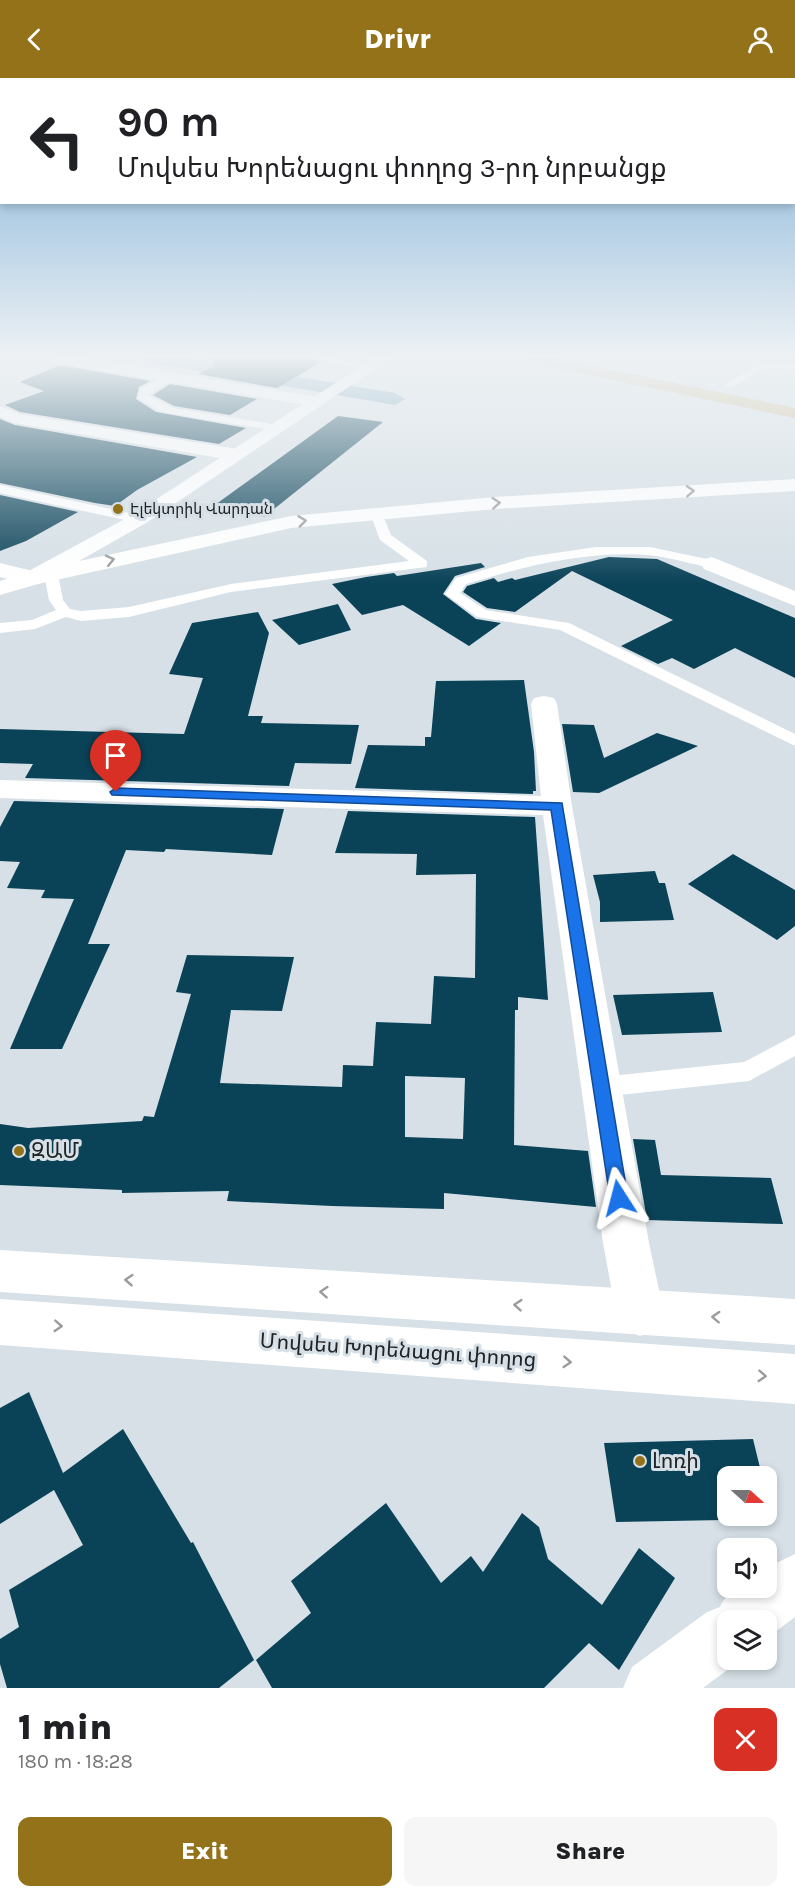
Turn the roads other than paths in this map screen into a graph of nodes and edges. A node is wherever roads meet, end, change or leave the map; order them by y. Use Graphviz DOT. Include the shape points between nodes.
graph roads {
  1 [pos="106,433"];
  2 [pos="270,433"];
  3 [pos="237,455"];
  4 [pos="795,485"];
  5 [pos="0,489"];
  6 [pos="376,513"];
  7 [pos="139,519"];
  8 [pos="712,564"];
  9 [pos="0,570"];
  10 [pos="42,576"];
  11 [pos="0,588"];
  12 [pos="795,599"];
  13 [pos="65,612"];
  14 [pos="0,628"];
  15 [pos="544,704"];
  16 [pos="795,741"];
  17 [pos="0,789"];
  18 [pos="557,806"];
  19 [pos="795,1044"];
  20 [pos="601,1087"];
  21 [pos="0,1271"];
  22 [pos="639,1313"];
  23 [pos="0,1322"];
  24 [pos="795,1322"];
  25 [pos="795,1379"];
  26 [pos="795,1582"];
  27 [pos="757,1610"];
  28 [pos="717,1641"];
  29 [pos="653,1688"];
  1 -- 3 [label="main road"];
  2 -- 3 [label="main road"];
  3 -- 7 [label="main road"];
  6 -- 4 [label="main road, one-way" via="495,502"];
  5 -- 7 [label="lane"];
  10 -- 6 [label="main road, one-way" via="243,531"];
  6 -- 13 [label="lane" via="385,537 422,564 231,588 129,612 81,616"];
  7 -- 10 [label="main road"];
  8 -- 12 [label="main road"];
  8 -- 16 [label="lane" via="650,551 597,551 528,561 461,581 452,594 482,614 564,626"];
  9 -- 10 [label="main road"];
  10 -- 11 [label="main road"];
  10 -- 13 [label="lane"];
  13 -- 14 [label="lane" via="35,624"];
  15 -- 18 [label="main road"];
  17 -- 18 [label="main road"];
  18 -- 20 [label="main road"];
  19 -- 20 [label="lane" via="749,1071"];
  20 -- 22 [label="main road"];
  22 -- 21 [label="main road, one-way"];
  24 -- 22 [label="main road, one-way"];
  23 -- 25 [label="main road, Մովսես Խորենացու փողոց, one-way"];
  26 -- 27 [label="main road"];
  28 -- 29 [label="main road"];
}
